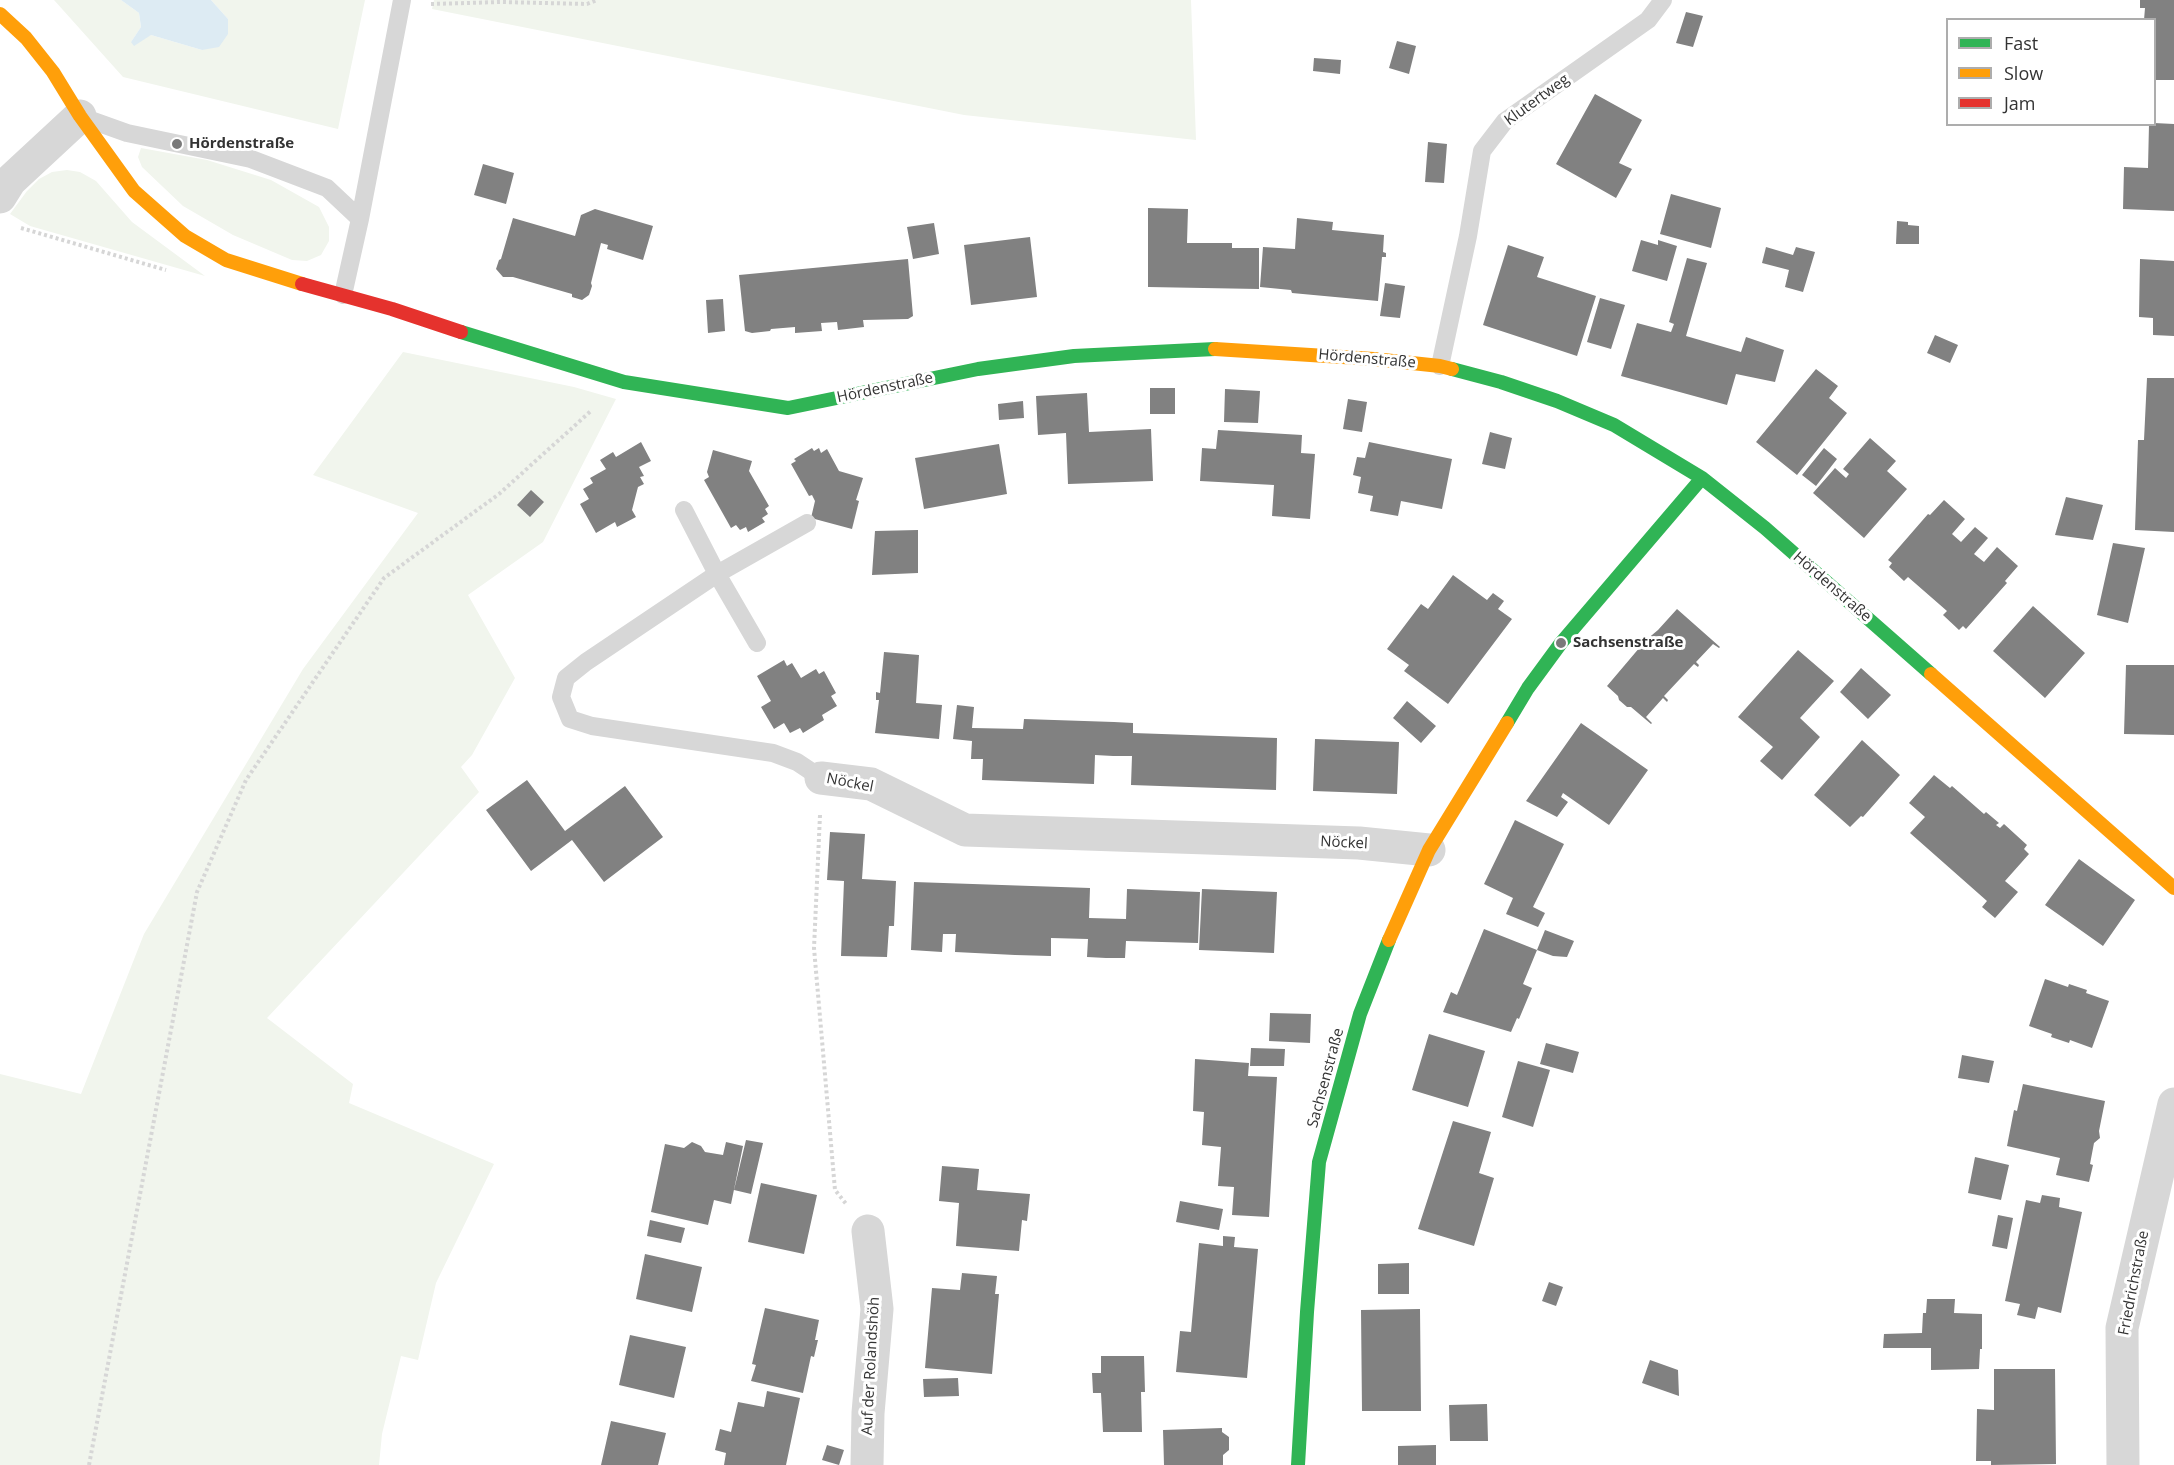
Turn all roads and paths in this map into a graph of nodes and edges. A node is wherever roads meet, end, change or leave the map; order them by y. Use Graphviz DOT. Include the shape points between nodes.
graph roads {
  1 [pos="597,0"];
  2 [pos="1663,0"];
  3 [pos="401,2"];
  4 [pos="0,14"];
  5 [pos="80,116"];
  6 [pos="5,211"];
  7 [pos="360,219"];
  8 [pos="167,270"];
  9 [pos="343,295"];
  10 [pos="1440,366"];
  11 [pos="624,382"];
  12 [pos="1702,478"];
  13 [pos="684,510"];
  14 [pos="807,523"];
  15 [pos="717,574"];
  16 [pos="757,643"];
  17 [pos="821,778"];
  18 [pos="1429,850"];
  19 [pos="2174,888"];
  20 [pos="2174,1104"];
  21 [pos="868,1232"];
  22 [pos="89,1465"];
  23 [pos="867,1465"];
  24 [pos="1298,1465"];
  25 [pos="2123,1465"];
  1 -- 3 [label="path" via="587,4"];
  2 -- 10 [label="lane, Klutertweg" via="1648,20 1504,122 1482,151"];
  3 -- 7 [label="lane"];
  4 -- 5 [label="street, Hördenstraße" via="26,38 53,72"];
  5 -- 6 [label="street" via="10,181"];
  5 -- 7 [label="lane" via="126,134 251,159 327,188"];
  5 -- 9 [label="street, Hördenstraße" via="134,191 185,236 225,260"];
  6 -- 8 [label="path"];
  7 -- 9 [label="lane"];
  9 -- 11 [label="street, Hördenstraße"];
  10 -- 11 [label="street, Hördenstraße" via="1210,349 1074,356 978,369 788,408"];
  10 -- 12 [label="street, Hördenstraße" via="1557,401 1614,425"];
  11 -- 22 [label="path" via="499,494 384,578 246,780 197,892"];
  12 -- 18 [label="street, Sachsenstraße" via="1560,642"];
  12 -- 19 [label="street, Hördenstraße" via="1817,573"];
  13 -- 15 [label="lane"];
  14 -- 15 [label="lane"];
  15 -- 16 [label="lane"];
  15 -- 17 [label="lane, Nöckel" via="566,678 561,697 570,719 592,726 773,753 797,762"];
  17 -- 18 [label="street, Nöckel" via="871,784 965,830 1359,843"];
  17 -- 21 [label="path" via="814,948 835,1190"];
  18 -- 24 [label="street, Sachsenstraße" via="1364,1003 1319,1162"];
  20 -- 25 [label="street, Friedrichstraße" via="2122,1328"];
  21 -- 23 [label="street, Auf der Rolandshöh" via="877,1309"];
}
